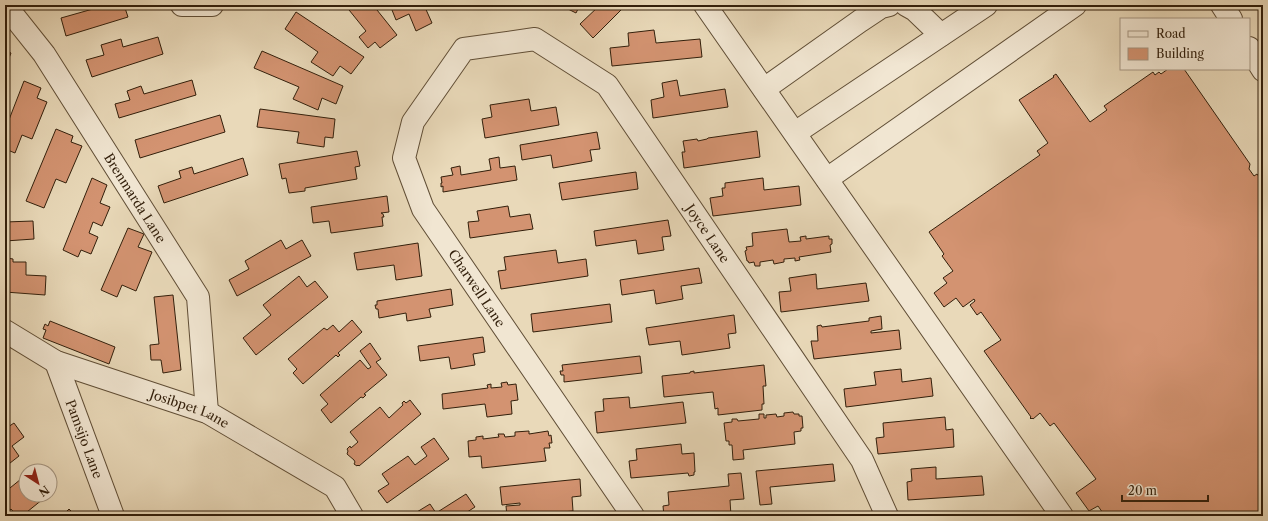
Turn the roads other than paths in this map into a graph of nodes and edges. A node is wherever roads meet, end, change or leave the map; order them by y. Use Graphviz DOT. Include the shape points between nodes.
graph roads {
  1 [pos="5,5"];
  2 [pos="182,5"];
  3 [pos="212,5"];
  4 [pos="705,5"];
  5 [pos="889,5"];
  6 [pos="906,5"];
  7 [pos="986,5"];
  8 [pos="1075,5"];
  9 [pos="1222,5"];
  10 [pos="1230,18"];
  11 [pos="941,35"];
  12 [pos="464,49"];
  13 [pos="1250,50"];
  14 [pos="1263,70"];
  15 [pos="764,89"];
  16 [pos="795,133"];
  17 [pos="827,179"];
  18 [pos="5,331"];
  19 [pos="56,362"];
  20 [pos="207,412"];
  21 [pos="113,516"];
  22 [pos="352,516"];
  23 [pos="633,516"];
  24 [pos="887,516"];
  25 [pos="1062,516"];
  1 -- 20 [label="street, Brenmarda Lane" via="44,54 198,297"];
  2 -- 3 [label="street"];
  4 -- 15 [label="street"];
  5 -- 15 [label="street" via="881,7 860,21"];
  6 -- 11 [label="street" via="915,10"];
  7 -- 11 [label="street"];
  8 -- 17 [label="street"];
  9 -- 10 [label="street"];
  11 -- 16 [label="street"];
  12 -- 23 [label="street, Charwell Lane" via="413,122 404,158 423,209"];
  12 -- 24 [label="street, Joyce Lane" via="535,39 607,85 862,460"];
  13 -- 14 [label="street"];
  15 -- 16 [label="street"];
  16 -- 17 [label="street"];
  17 -- 25 [label="street"];
  18 -- 19 [label="street, Josibpet Lane"];
  19 -- 20 [label="street, Josibpet Lane"];
  19 -- 21 [label="street, Pamsijo Lane"];
  20 -- 22 [label="street, Josibpet Lane" via="335,486"];
}
